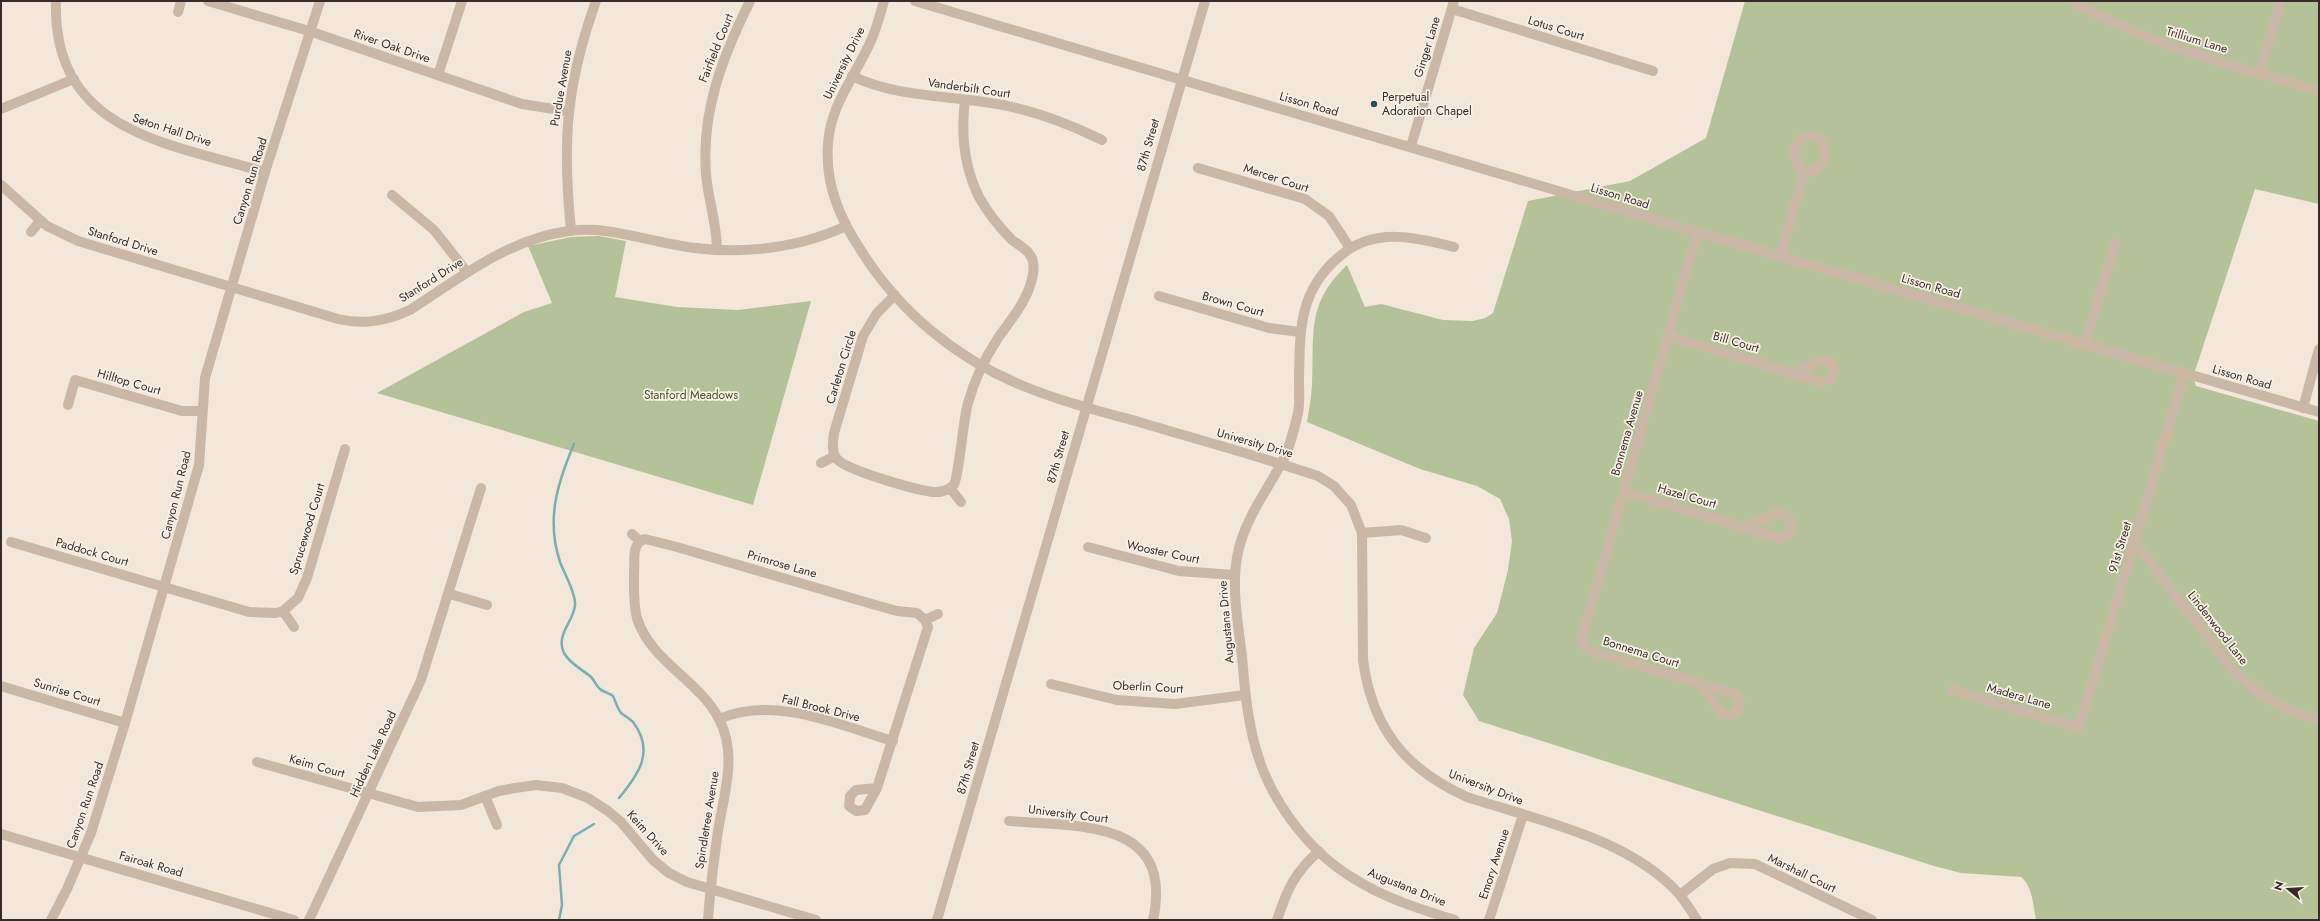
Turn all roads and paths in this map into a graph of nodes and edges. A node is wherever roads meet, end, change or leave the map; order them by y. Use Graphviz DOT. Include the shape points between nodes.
graph roads {
  1 [pos="56,1"];
  2 [pos="181,1"];
  3 [pos="208,1"];
  4 [pos="320,1"];
  5 [pos="462,1"];
  6 [pos="596,1"];
  7 [pos="750,1"];
  8 [pos="884,1"];
  9 [pos="915,1"];
  10 [pos="1205,1"];
  11 [pos="2073,1"];
  12 [pos="2280,1"];
  13 [pos="1453,5"];
  14 [pos="178,12"];
  15 [pos="309,32"];
  16 [pos="1653,71"];
  17 [pos="2260,72"];
  18 [pos="438,75"];
  19 [pos="852,76"];
  20 [pos="74,79"];
  21 [pos="1181,80"];
  22 [pos="2319,91"];
  23 [pos="965,100"];
  24 [pos="1,109"];
  25 [pos="567,111"];
  26 [pos="1102,140"];
  27 [pos="1411,146"];
  28 [pos="1198,168"];
  29 [pos="265,172"];
  30 [pos="1804,174"];
  31 [pos="1,184"];
  32 [pos="392,195"];
  33 [pos="40,221"];
  34 [pos="846,226"];
  35 [pos="571,230"];
  36 [pos="31,232"];
  37 [pos="1697,232"];
  38 [pos="2115,243"];
  39 [pos="1454,247"];
  40 [pos="1350,248"];
  41 [pos="717,250"];
  42 [pos="1780,256"];
  43 [pos="467,272"];
  44 [pos="232,286"];
  45 [pos="894,295"];
  46 [pos="1159,296"];
  47 [pos="1300,332"];
  48 [pos="1669,336"];
  49 [pos="2085,344"];
  50 [pos="2319,350"];
  51 [pos="983,366"];
  52 [pos="1795,373"];
  53 [pos="2184,374"];
  54 [pos="68,405"];
  55 [pos="1086,407"];
  56 [pos="2303,408"];
  57 [pos="202,411"];
  58 [pos="2319,412"];
  59 [pos="345,449"];
  60 [pos="834,456"];
  61 [pos="821,463"];
  62 [pos="1282,464"];
  63 [pos="481,488"];
  64 [pos="950,488"];
  65 [pos="1623,491"];
  66 [pos="961,502"];
  67 [pos="1743,526"];
  68 [pos="1362,533"];
  69 [pos="636,537"];
  70 [pos="1426,538"];
  71 [pos="11,542"];
  72 [pos="2135,542"];
  73 [pos="1088,547"];
  74 [pos="1234,575"];
  75 [pos="165,587"];
  76 [pos="450,594"];
  77 [pos="487,605"];
  78 [pos="283,611"];
  79 [pos="938,614"];
  80 [pos="925,620"];
  81 [pos="294,627"];
  82 [pos="1581,641"];
  83 [pos="1698,683"];
  84 [pos="1051,684"];
  85 [pos="1,686"];
  86 [pos="1952,690"];
  87 [pos="1245,695"];
  88 [pos="2319,719"];
  89 [pos="719,720"];
  90 [pos="125,722"];
  91 [pos="2079,727"];
  92 [pos="893,741"];
  93 [pos="257,762"];
  94 [pos="877,788"];
  95 [pos="369,795"];
  96 [pos="485,796"];
  97 [pos="1523,815"];
  98 [pos="1009,821"];
  99 [pos="497,826"];
  100 [pos="1,834"];
  101 [pos="1318,851"];
  102 [pos="82,857"];
  103 [pos="710,888"];
  104 [pos="1680,895"];
  105 [pos="1869,919"];
  106 [pos="51,920"];
  107 [pos="294,920"];
  108 [pos="309,920"];
  109 [pos="708,920"];
  110 [pos="816,920"];
  111 [pos="937,920"];
  112 [pos="1153,920"];
  113 [pos="1277,920"];
  114 [pos="1455,920"];
  115 [pos="1489,920"];
  116 [pos="1697,920"];
  1 -- 20 [label="street, Seton Hall Drive" via="59,42"];
  2 -- 14 [label="street"];
  3 -- 15 [label="street, River Oak Drive"];
  4 -- 15 [label="street, Canyon Run Road"];
  5 -- 18 [label="street"];
  6 -- 25 [label="street, Purdue Avenue" via="578,56"];
  7 -- 41 [label="street, Fairfield Court" via="720,69 708,116 706,170"];
  8 -- 19 [label="street, University Drive" via="871,41"];
  9 -- 21 [label="street, Lisson Road"];
  10 -- 21 [label="street, 87th Street"];
  11 -- 17 [label="street, Trillium Lane" via="2094,14 2152,40"];
  12 -- 17 [label="street"];
  13 -- 16 [label="street, Lotus Court"];
  13 -- 27 [label="street, Ginger Lane"];
  15 -- 18 [label="street, River Oak Drive"];
  15 -- 29 [label="street, Canyon Run Road"];
  17 -- 22 [label="street, Trillium Lane"];
  18 -- 25 [label="street, River Oak Drive" via="522,104"];
  19 -- 23 [label="street, Vanderbilt Court" via="899,92"];
  19 -- 34 [label="street, University Drive" via="834,115 827,154 831,189"];
  20 -- 24 [label="street"];
  20 -- 29 [label="street, Seton Hall Drive" via="101,112 127,130"];
  21 -- 27 [label="street, Lisson Road"];
  21 -- 55 [label="street, 87th Street"];
  23 -- 26 [label="street, Vanderbilt Court" via="1040,115"];
  23 -- 51 [label="street" via="964,145 979,196 999,226 1030,255 1034,265 1027,297 998,338"];
  25 -- 35 [label="street, Purdue Avenue" via="566,163"];
  27 -- 37 [label="street, Lisson Road"];
  28 -- 40 [label="street, Mercer Court" via="1305,199 1329,216"];
  29 -- 44 [label="street, Canyon Run Road"];
  30 -- 42 [label="street"];
  31 -- 33 [label="street, Stanford Drive"];
  32 -- 43 [label="street" via="434,230"];
  33 -- 36 [label="street"];
  33 -- 44 [label="street, Stanford Drive" via="78,241"];
  34 -- 41 [label="street, Stanford Drive" via="797,242 767,248"];
  34 -- 45 [label="street, University Drive" via="868,263"];
  35 -- 41 [label="street, Stanford Drive" via="614,232 685,247"];
  35 -- 43 [label="street, Stanford Drive" via="516,245"];
  37 -- 42 [label="street, Lisson Road"];
  37 -- 48 [label="street, Bonnema Avenue"];
  38 -- 49 [label="street"];
  39 -- 40 [label="street, Augustana Drive" via="1397,235 1367,241"];
  40 -- 47 [label="street, Augustana Drive" via="1329,265 1313,285"];
  42 -- 49 [label="street, Lisson Road"];
  43 -- 44 [label="street, Stanford Drive" via="394,318 367,322 338,318"];
  44 -- 57 [label="street, Canyon Run Road" via="206,378"];
  45 -- 51 [label="street, University Drive" via="931,331"];
  45 -- 60 [label="street, Carleton Circle" via="876,313 863,336 834,433"];
  46 -- 47 [label="street, Brown Court" via="1269,328"];
  47 -- 62 [label="street, Augustana Drive" via="1298,411"];
  48 -- 52 [label="street, Bill Court"];
  48 -- 65 [label="street, Bonnema Avenue"];
  49 -- 53 [label="street, Lisson Road"];
  50 -- 56 [label="street"];
  51 -- 55 [label="street, University Drive" via="1023,386"];
  51 -- 64 [label="street" via="974,384 964,417 958,477"];
  53 -- 56 [label="street, Lisson Road"];
  53 -- 72 [label="street, 91st Street"];
  54 -- 57 [label="street, Hilltop Court" via="75,380 182,411"];
  55 -- 62 [label="street, University Drive"];
  55 -- 111 [label="street, 87th Street"];
  56 -- 58 [label="street, Lisson Road"];
  57 -- 75 [label="street, Canyon Run Road" via="199,465"];
  59 -- 78 [label="street, Sprucewood Court" via="307,578 298,598"];
  60 -- 61 [label="street"];
  60 -- 64 [label="street" via="845,466 925,490 940,492"];
  62 -- 68 [label="street, University Drive" via="1318,476 1334,486 1351,505"];
  62 -- 74 [label="street, Augustana Drive" via="1248,521 1239,547"];
  63 -- 76 [label="street, Hidden Lake Road"];
  64 -- 66 [label="street"];
  65 -- 67 [label="street, Hazel Court"];
  65 -- 82 [label="street, Bonnema Avenue"];
  68 -- 70 [label="street" via="1401,530"];
  68 -- 97 [label="street, University Drive" via="1363,660 1365,677 1377,717 1400,750 1435,782 1467,797"];
  69 -- 80 [label="street, Primrose Lane" via="898,611 917,613"];
  69 -- 89 [label="street, Spindletree Avenue" via="634,592 642,630 655,648 702,696"];
  71 -- 75 [label="street, Paddock Court"];
  72 -- 88 [label="street, Lindenwood Lane" via="2234,671 2262,695 2296,713"];
  72 -- 91 [label="street, 91st Street"];
  73 -- 74 [label="street, Wooster Court" via="1174,570"];
  74 -- 87 [label="street, Augustana Drive"];
  75 -- 78 [label="street" via="250,612 266,614"];
  75 -- 90 [label="street, Canyon Run Road"];
  76 -- 77 [label="street"];
  76 -- 95 [label="street, Hidden Lake Road" via="421,680"];
  78 -- 81 [label="street"];
  79 -- 80 [label="street"];
  80 -- 92 [label="street" via="927,633"];
  82 -- 83 [label="street, Bonnema Court" via="1588,650"];
  84 -- 87 [label="street, Oberlin Court" via="1117,700 1175,704"];
  85 -- 90 [label="street, Sunrise Court"];
  86 -- 91 [label="street, Madera Lane"];
  87 -- 101 [label="street, Augustana Drive" via="1252,736 1270,785 1290,818"];
  89 -- 92 [label="street, Fall Brook Drive" via="751,709 784,711"];
  89 -- 103 [label="street, Spindletree Avenue" via="726,739 729,762"];
  90 -- 102 [label="street, Canyon Run Road" via="103,798"];
  92 -- 94 [label="street"];
  93 -- 95 [label="street, Keim Court"];
  95 -- 96 [label="street, Keim Drive" via="418,807 461,805"];
  95 -- 108 [label="street, Hidden Lake Road"];
  96 -- 99 [label="street"];
  96 -- 103 [label="street, Keim Drive" via="499,790 536,785 572,791 588,798 621,822 661,867 687,882"];
  97 -- 104 [label="street, University Drive" via="1618,848 1646,866"];
  97 -- 115 [label="street, Emory Avenue"];
  98 -- 112 [label="street, University Court" via="1082,827 1109,832 1130,841 1145,855 1155,876 1158,900"];
  100 -- 102 [label="street, Fairoak Road"];
  101 -- 113 [label="street" via="1295,876 1287,890"];
  101 -- 114 [label="street, Augustana Drive" via="1352,878 1379,892"];
  102 -- 106 [label="street, Canyon Run Road"];
  102 -- 107 [label="street, Fairoak Road"];
  103 -- 109 [label="street, Spindletree Avenue"];
  103 -- 110 [label="street, Keim Drive"];
  104 -- 105 [label="street, Marshall Court" via="1713,869 1730,863 1755,864"];
  104 -- 116 [label="street, University Drive"];
}
